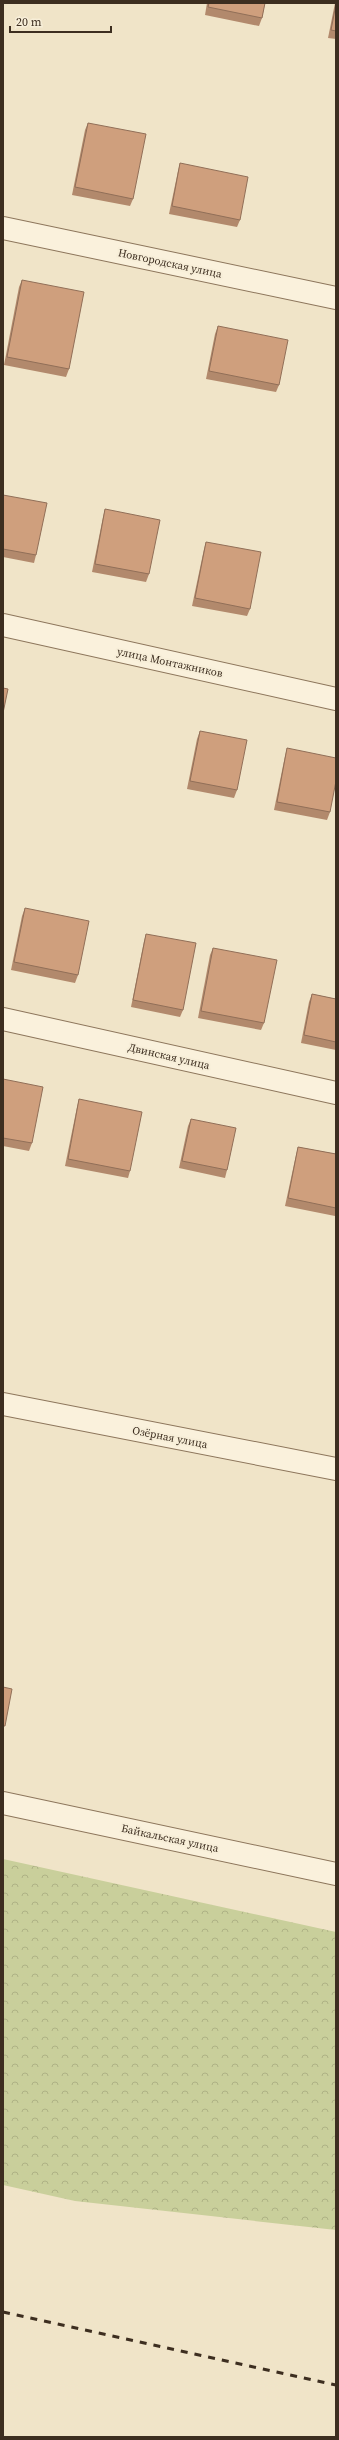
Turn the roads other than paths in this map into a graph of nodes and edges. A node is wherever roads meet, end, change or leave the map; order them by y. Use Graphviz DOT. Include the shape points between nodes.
graph roads {
  1 [pos="3,228"];
  2 [pos="336,298"];
  3 [pos="3,625"];
  4 [pos="336,699"];
  5 [pos="3,1019"];
  6 [pos="336,1093"];
  7 [pos="3,1404"];
  8 [pos="336,1469"];
  9 [pos="3,1803"];
  10 [pos="336,1874"];
  1 -- 2 [label="street, Новгородская улица"];
  3 -- 4 [label="street, улица Монтажников"];
  5 -- 6 [label="street, Двинская улица"];
  7 -- 8 [label="street, Озёрная улица"];
  9 -- 10 [label="street, Байкальская улица"];
}
